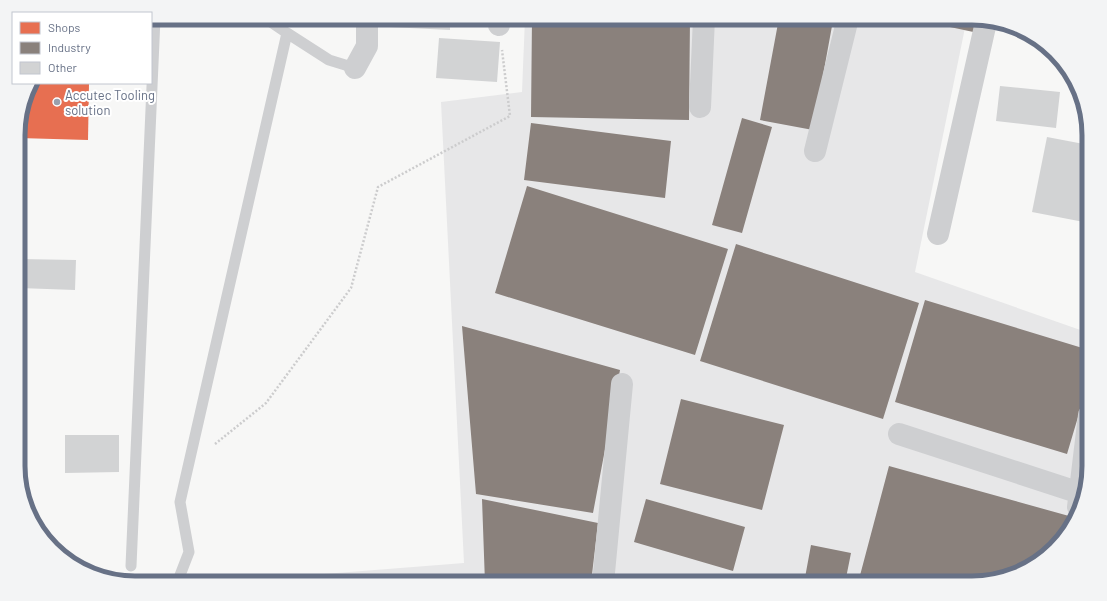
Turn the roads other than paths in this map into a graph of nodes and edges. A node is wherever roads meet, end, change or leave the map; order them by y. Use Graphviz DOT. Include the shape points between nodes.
graph roads {
  1 [pos="155,25"];
  2 [pos="276,25"];
  3 [pos="367,25"];
  4 [pos="704,25"];
  5 [pos="846,25"];
  6 [pos="985,26"];
  7 [pos="287,33"];
  8 [pos="355,68"];
  9 [pos="700,107"];
  10 [pos="815,152"];
  11 [pos="938,234"];
  12 [pos="622,384"];
  13 [pos="899,434"];
  14 [pos="1077,499"];
  15 [pos="131,566"];
  16 [pos="179,576"];
  17 [pos="604,576"];
  1 -- 15 [label="lane"];
  2 -- 7 [label="lane"];
  3 -- 8 [label="street" via="367,46"];
  4 -- 9 [label="street"];
  5 -- 10 [label="street"];
  6 -- 11 [label="street"];
  7 -- 8 [label="lane" via="329,60"];
  7 -- 16 [label="lane" via="180,502 188,552"];
  12 -- 17 [label="street"];
  13 -- 14 [label="street"];
}
